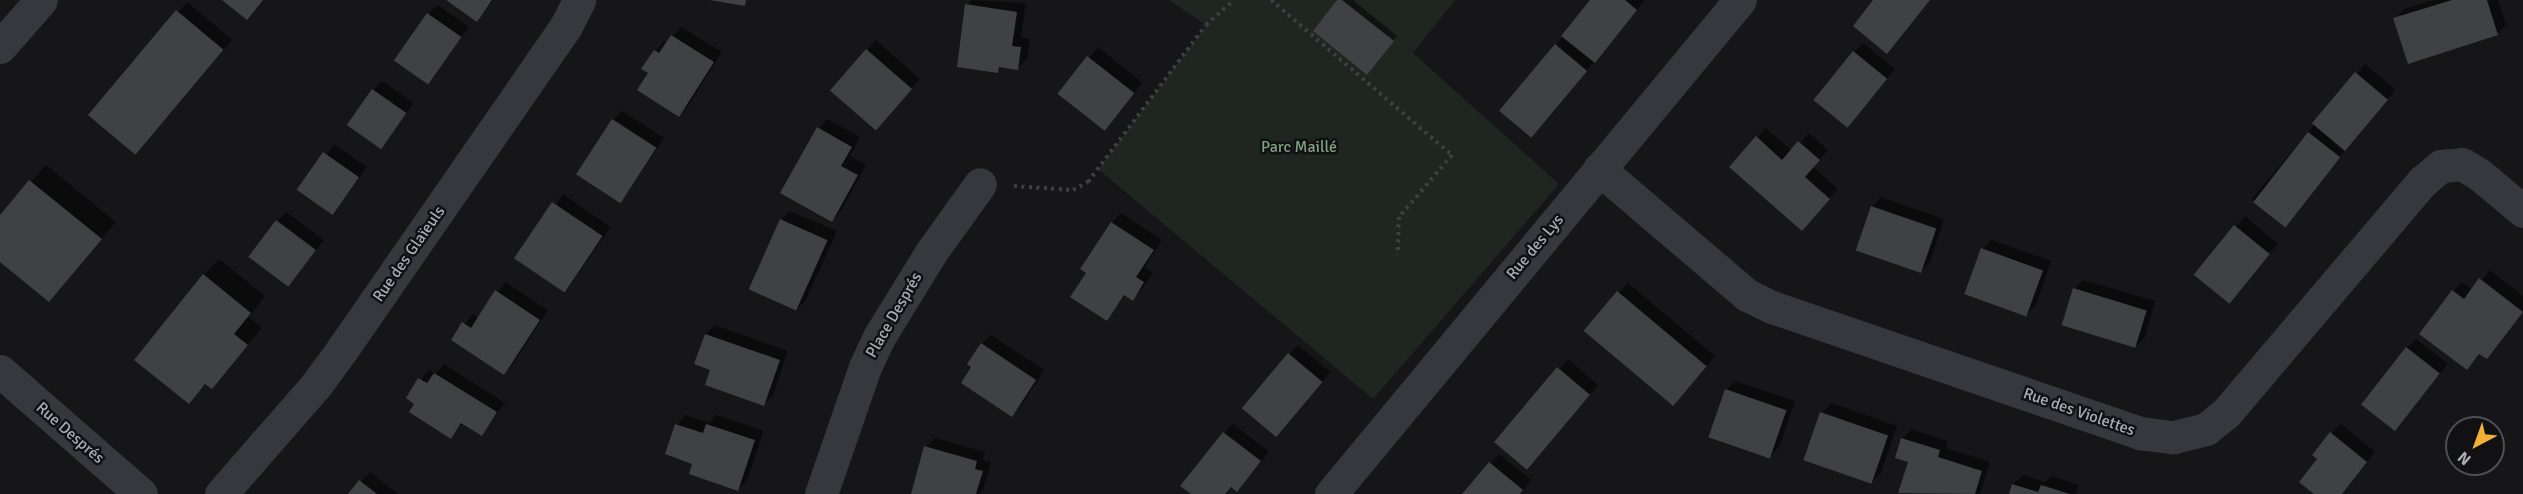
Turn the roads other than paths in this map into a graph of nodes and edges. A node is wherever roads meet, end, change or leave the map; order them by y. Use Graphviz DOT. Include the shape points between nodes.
graph roads {
  1 [pos="41,0"];
  2 [pos="579,0"];
  3 [pos="1740,0"];
  4 [pos="0,47"];
  5 [pos="1599,169"];
  6 [pos="980,184"];
  7 [pos="2523,211"];
  8 [pos="0,371"];
  9 [pos="141,494"];
  10 [pos="221,494"];
  11 [pos="821,494"];
  12 [pos="1331,494"];
  1 -- 4 [label="street"];
  2 -- 10 [label="street, Rue des Glaïeuls" via="566,26 341,351"];
  3 -- 5 [label="street, Rue des Lys"];
  5 -- 7 [label="street, Rue des Violettes" via="1747,295 1772,307 2139,433 2174,437 2206,429 2226,413 2423,181 2441,166 2462,164"];
  5 -- 12 [label="street, Rue des Lys"];
  6 -- 11 [label="street, Place Després" via="879,336"];
  8 -- 9 [label="street, Rue Després"];
}
